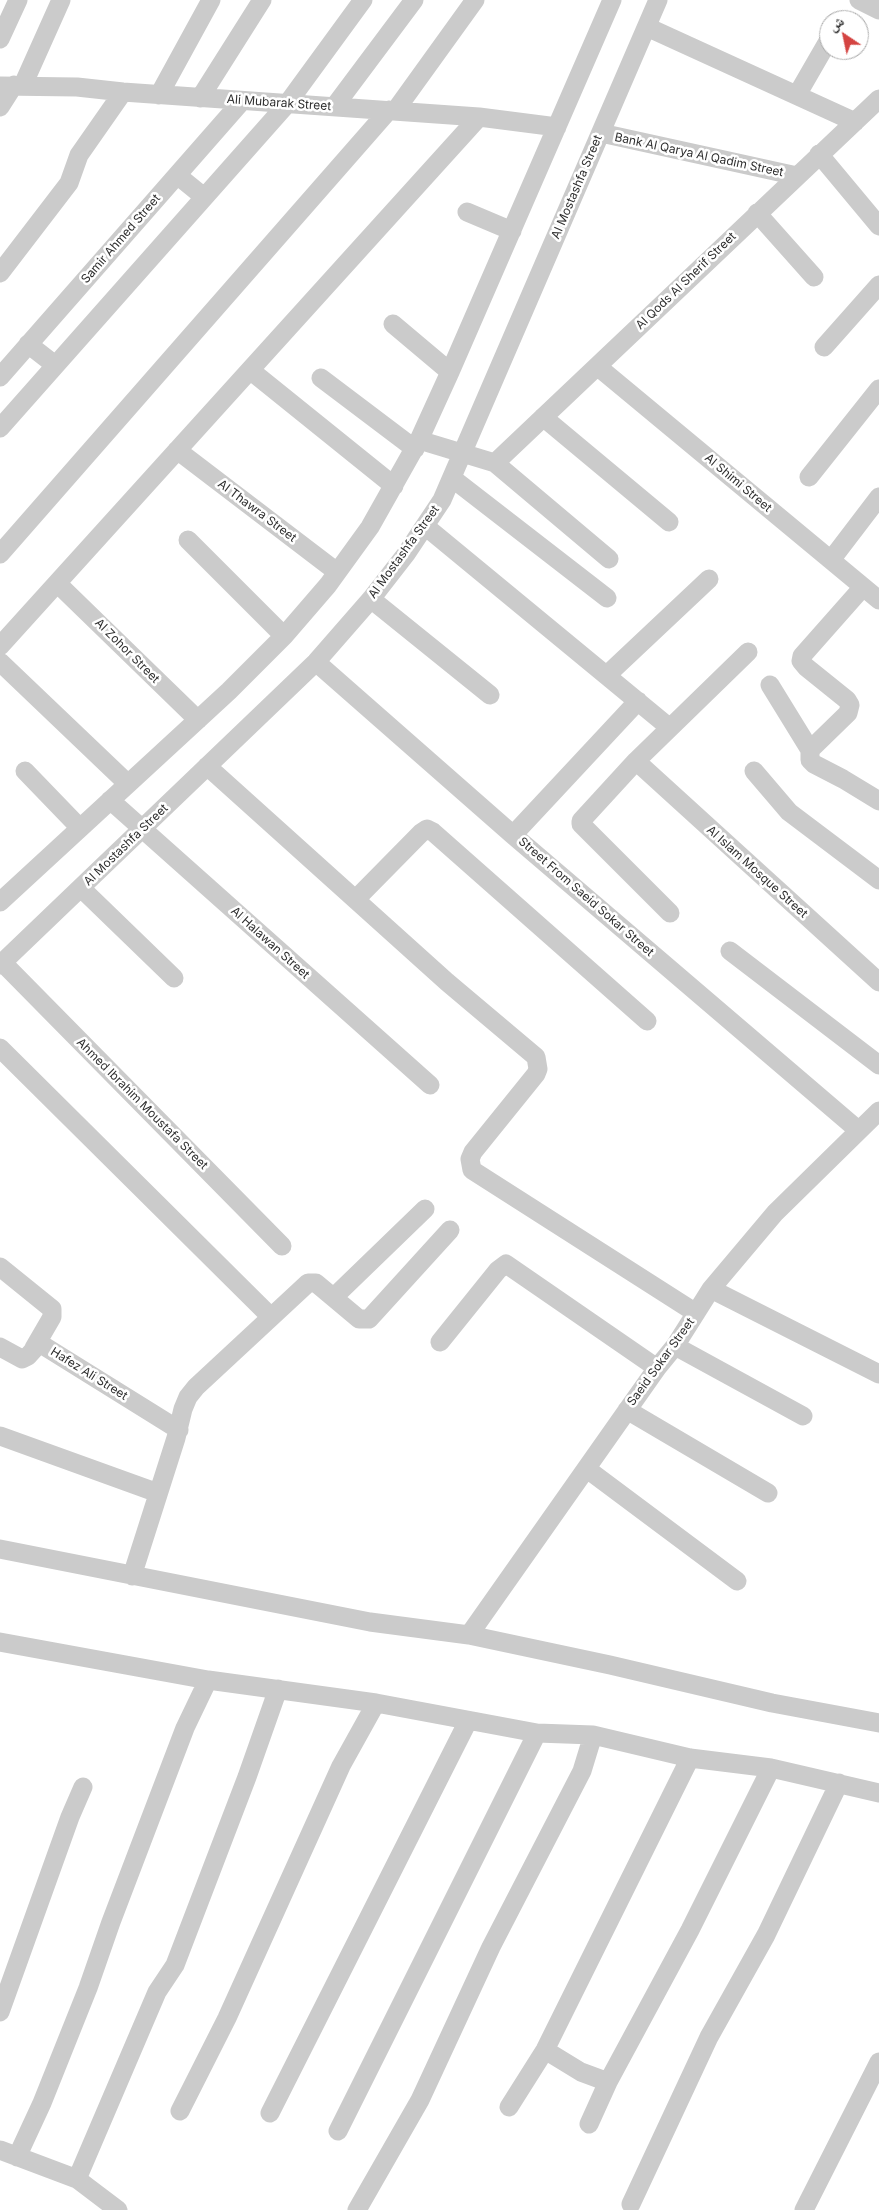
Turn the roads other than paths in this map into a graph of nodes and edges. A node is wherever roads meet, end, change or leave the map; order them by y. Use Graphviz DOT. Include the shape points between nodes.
graph roads {
  1 [pos="18,0"];
  2 [pos="61,0"];
  3 [pos="211,0"];
  4 [pos="262,0"];
  5 [pos="363,0"];
  6 [pos="414,0"];
  7 [pos="475,0"];
  8 [pos="612,0"];
  9 [pos="658,0"];
  10 [pos="859,0"];
  11 [pos="879,10"];
  12 [pos="647,27"];
  13 [pos="0,38"];
  14 [pos="819,56"];
  15 [pos="12,85"];
  16 [pos="123,92"];
  17 [pos="159,95"];
  18 [pos="797,95"];
  19 [pos="200,98"];
  20 [pos="242,100"];
  21 [pos="877,103"];
  22 [pos="287,104"];
  23 [pos="0,107"];
  24 [pos="334,107"];
  25 [pos="392,111"];
  26 [pos="480,117"];
  27 [pos="855,122"];
  28 [pos="557,127"];
  29 [pos="600,134"];
  30 [pos="819,154"];
  31 [pos="177,175"];
  32 [pos="797,176"];
  33 [pos="204,197"];
  34 [pos="467,212"];
  35 [pos="757,213"];
  36 [pos="879,226"];
  37 [pos="512,231"];
  38 [pos="0,273"];
  39 [pos="814,277"];
  40 [pos="879,285"];
  41 [pos="393,324"];
  42 [pos="28,344"];
  43 [pos="824,347"];
  44 [pos="55,365"];
  45 [pos="597,366"];
  46 [pos="250,370"];
  47 [pos="450,372"];
  48 [pos="0,377"];
  49 [pos="321,378"];
  50 [pos="879,389"];
  51 [pos="543,417"];
  52 [pos="0,428"];
  53 [pos="417,444"];
  54 [pos="177,450"];
  55 [pos="463,454"];
  56 [pos="495,463"];
  57 [pos="809,477"];
  58 [pos="452,478"];
  59 [pos="394,486"];
  60 [pos="879,497"];
  61 [pos="669,522"];
  62 [pos="425,526"];
  63 [pos="188,540"];
  64 [pos="0,554"];
  65 [pos="609,559"];
  66 [pos="831,560"];
  67 [pos="337,572"];
  68 [pos="709,579"];
  69 [pos="57,583"];
  70 [pos="863,586"];
  71 [pos="607,598"];
  72 [pos="371,599"];
  73 [pos="879,600"];
  74 [pos="284,636"];
  75 [pos="0,646"];
  76 [pos="748,652"];
  77 [pos="0,662"];
  78 [pos="316,662"];
  79 [pos="607,675"];
  80 [pos="770,685"];
  81 [pos="490,695"];
  82 [pos="638,702"];
  83 [pos="198,720"];
  84 [pos="670,728"];
  85 [pos="810,750"];
  86 [pos="636,761"];
  87 [pos="207,766"];
  88 [pos="25,771"];
  89 [pos="754,772"];
  90 [pos="128,784"];
  91 [pos="110,800"];
  92 [pos="879,801"];
  93 [pos="80,828"];
  94 [pos="143,830"];
  95 [pos="513,835"];
  96 [pos="879,880"];
  97 [pos="81,888"];
  98 [pos="356,898"];
  99 [pos="0,902"];
  100 [pos="670,913"];
  101 [pos="730,951"];
  102 [pos="1,964"];
  103 [pos="174,978"];
  104 [pos="879,982"];
  105 [pos="647,1021"];
  106 [pos="0,1048"];
  107 [pos="879,1065"];
  108 [pos="430,1085"];
  109 [pos="879,1110"];
  110 [pos="858,1130"];
  111 [pos="425,1209"];
  112 [pos="450,1230"];
  113 [pos="282,1246"];
  114 [pos="0,1267"];
  115 [pos="711,1289"];
  116 [pos="334,1297"];
  117 [pos="696,1314"];
  118 [pos="270,1318"];
  119 [pos="440,1342"];
  120 [pos="675,1346"];
  121 [pos="0,1347"];
  122 [pos="34,1348"];
  123 [pos="657,1368"];
  124 [pos="879,1374"];
  125 [pos="627,1410"];
  126 [pos="803,1416"];
  127 [pos="179,1430"];
  128 [pos="0,1436"];
  129 [pos="587,1469"];
  130 [pos="158,1492"];
  131 [pos="768,1493"];
  132 [pos="0,1549"];
  133 [pos="132,1576"];
  134 [pos="737,1580"];
  135 [pos="469,1635"];
  136 [pos="0,1642"];
  137 [pos="208,1680"];
  138 [pos="278,1689"];
  139 [pos="376,1703"];
  140 [pos="468,1721"];
  141 [pos="879,1723"];
  142 [pos="537,1733"];
  143 [pos="593,1735"];
  144 [pos="690,1758"];
  145 [pos="771,1768"];
  146 [pos="839,1783"];
  147 [pos="83,1788"];
  148 [pos="879,1793"];
  149 [pos="0,2012"];
  150 [pos="545,2050"];
  151 [pos="879,2062"];
  152 [pos="608,2082"];
  153 [pos="509,2107"];
  154 [pos="180,2111"];
  155 [pos="270,2113"];
  156 [pos="589,2124"];
  157 [pos="338,2131"];
  158 [pos="8,2153"];
  159 [pos="77,2179"];
  160 [pos="631,2204"];
  161 [pos="118,2210"];
  162 [pos="357,2210"];
  163 [pos="804,2210"];
  1 -- 13 [label="street"];
  2 -- 15 [label="street"];
  3 -- 17 [label="street"];
  4 -- 19 [label="street"];
  5 -- 22 [label="street"];
  6 -- 24 [label="street"];
  7 -- 25 [label="street"];
  8 -- 28 [label="street"];
  9 -- 12 [label="street, Al Mostashfa Street"];
  10 -- 11 [label="street"];
  12 -- 18 [label="street"];
  12 -- 29 [label="street, Al Mostashfa Street"];
  14 -- 18 [label="street"];
  15 -- 16 [label="street, Ali Mubarak Street"];
  15 -- 23 [label="street"];
  16 -- 17 [label="street, Ali Mubarak Street"];
  16 -- 38 [label="street" via="80,155 70,184"];
  17 -- 19 [label="street, Ali Mubarak Street"];
  18 -- 27 [label="street"];
  19 -- 20 [label="street, Ali Mubarak Street"];
  20 -- 22 [label="street, Ali Mubarak Street"];
  20 -- 31 [label="street, Samir Ahmed Street"];
  21 -- 27 [label="street, Al Qods Al Sherif Street"];
  22 -- 24 [label="street, Ali Mubarak Street"];
  22 -- 33 [label="street"];
  24 -- 25 [label="street, Ali Mubarak Street"];
  25 -- 26 [label="street, Ali Mubarak Street"];
  25 -- 64 [label="street"];
  26 -- 28 [label="street, Ali Mubarak Street"];
  26 -- 46 [label="street"];
  27 -- 30 [label="street, Al Qods Al Sherif Street"];
  28 -- 37 [label="street"];
  29 -- 32 [label="street, Bank Al Qarya Al Qadim Street"];
  29 -- 55 [label="street, Al Mostashfa Street"];
  30 -- 32 [label="street, Al Qods Al Sherif Street"];
  30 -- 36 [label="street"];
  31 -- 33 [label="street"];
  31 -- 42 [label="street, Samir Ahmed Street"];
  32 -- 35 [label="street, Al Qods Al Sherif Street"];
  33 -- 44 [label="street"];
  34 -- 37 [label="street"];
  35 -- 39 [label="street"];
  35 -- 45 [label="street, Al Qods Al Sherif Street"];
  37 -- 47 [label="street"];
  40 -- 43 [label="street"];
  41 -- 47 [label="street"];
  42 -- 44 [label="street"];
  42 -- 48 [label="street, Samir Ahmed Street"];
  44 -- 52 [label="street"];
  45 -- 51 [label="street, Al Qods Al Sherif Street"];
  45 -- 66 [label="street, Al Shimi Street"];
  46 -- 54 [label="street"];
  46 -- 59 [label="street"];
  47 -- 53 [label="street"];
  49 -- 53 [label="street"];
  50 -- 57 [label="street"];
  51 -- 56 [label="street, Al Qods Al Sherif Street"];
  51 -- 61 [label="street"];
  53 -- 55 [label="street"];
  53 -- 59 [label="street"];
  54 -- 67 [label="street, Al Thawra Street"];
  54 -- 69 [label="street"];
  55 -- 56 [label="street"];
  55 -- 58 [label="street, Al Mostashfa Street"];
  56 -- 65 [label="street"];
  58 -- 62 [label="street, Al Mostashfa Street"];
  58 -- 71 [label="street"];
  59 -- 67 [label="street" via="370,527"];
  60 -- 66 [label="street"];
  62 -- 72 [label="street, Al Mostashfa Street"];
  62 -- 79 [label="street"];
  63 -- 74 [label="street"];
  66 -- 70 [label="street, Al Shimi Street"];
  67 -- 74 [label="street"];
  68 -- 79 [label="street"];
  69 -- 75 [label="street"];
  69 -- 83 [label="street, Al Zohor Street"];
  70 -- 73 [label="street, Al Shimi Street"];
  70 -- 85 [label="street" via="802,656 806,667 850,705 848,714"];
  72 -- 78 [label="street, Al Mostashfa Street"];
  72 -- 81 [label="street"];
  74 -- 83 [label="street"];
  76 -- 84 [label="street"];
  77 -- 90 [label="street"];
  78 -- 87 [label="street, Al Mostashfa Street"];
  78 -- 95 [label="street, Street From Saeid Sokar Street"];
  79 -- 82 [label="street"];
  80 -- 85 [label="street"];
  82 -- 84 [label="street"];
  82 -- 95 [label="street"];
  83 -- 90 [label="street"];
  84 -- 86 [label="street"];
  85 -- 92 [label="street" via="814,764"];
  86 -- 100 [label="street" via="582,818 581,824"];
  86 -- 104 [label="street, Al Islam Mosque Street"];
  87 -- 94 [label="street, Al Mostashfa Street"];
  87 -- 98 [label="street"];
  88 -- 93 [label="street"];
  89 -- 96 [label="street" via="789,812"];
  90 -- 91 [label="street"];
  91 -- 93 [label="street"];
  91 -- 94 [label="street, Al Halawan Street"];
  93 -- 99 [label="street"];
  94 -- 97 [label="street, Al Mostashfa Street"];
  94 -- 108 [label="street, Al Halawan Street"];
  95 -- 110 [label="street, Street From Saeid Sokar Street"];
  97 -- 102 [label="street, Al Mostashfa Street"];
  97 -- 103 [label="street"];
  98 -- 105 [label="street" via="427,829"];
  98 -- 117 [label="street" via="536,1058 536,1074 473,1152 470,1159 472,1170"];
  101 -- 107 [label="street"];
  102 -- 113 [label="street, Ahmed Ibrahim Moustafa Street"];
  106 -- 118 [label="street"];
  109 -- 110 [label="street, Saeid Sokar Street"];
  110 -- 115 [label="street, Saeid Sokar Street" via="775,1213"];
  111 -- 116 [label="street"];
  112 -- 116 [label="street" via="372,1317 359,1319"];
  114 -- 122 [label="street" via="52,1309 52,1318"];
  115 -- 117 [label="street, Saeid Sokar Street"];
  115 -- 124 [label="street"];
  116 -- 118 [label="street" via="316,1282 308,1283"];
  117 -- 120 [label="street, Saeid Sokar Street"];
  118 -- 127 [label="street" via="192,1392 183,1409"];
  119 -- 123 [label="street" via="506,1264"];
  120 -- 123 [label="street, Saeid Sokar Street"];
  120 -- 126 [label="street"];
  121 -- 122 [label="street, Hafez Ali Street" via="22,1359"];
  122 -- 127 [label="street, Hafez Ali Street" via="44,1346"];
  123 -- 125 [label="street, Saeid Sokar Street"];
  125 -- 129 [label="street, Saeid Sokar Street"];
  125 -- 131 [label="street"];
  127 -- 130 [label="street"];
  128 -- 130 [label="street"];
  129 -- 134 [label="street"];
  129 -- 135 [label="street, Saeid Sokar Street"];
  130 -- 133 [label="street"];
  132 -- 133 [label="street"];
  133 -- 135 [label="street" via="370,1622"];
  135 -- 141 [label="street" via="772,1703"];
  136 -- 137 [label="street"];
  137 -- 138 [label="street"];
  137 -- 158 [label="street" via="186,1728 42,2103"];
  138 -- 139 [label="street"];
  138 -- 159 [label="street" via="175,1964 156,1992"];
  139 -- 140 [label="street"];
  139 -- 154 [label="street" via="341,1766 227,2018"];
  140 -- 142 [label="street"];
  140 -- 155 [label="street"];
  142 -- 143 [label="street"];
  142 -- 157 [label="street"];
  143 -- 144 [label="street"];
  143 -- 162 [label="street" via="582,1771 491,1947 420,2100"];
  144 -- 145 [label="street"];
  144 -- 150 [label="street"];
  145 -- 146 [label="street"];
  145 -- 152 [label="street" via="690,1930"];
  146 -- 148 [label="street"];
  146 -- 160 [label="street" via="766,1934 709,2037"];
  147 -- 149 [label="street"];
  150 -- 152 [label="street" via="581,2072"];
  150 -- 153 [label="street"];
  151 -- 163 [label="street"];
  152 -- 156 [label="street"];
  158 -- 159 [label="street"];
  159 -- 161 [label="street"];
}
